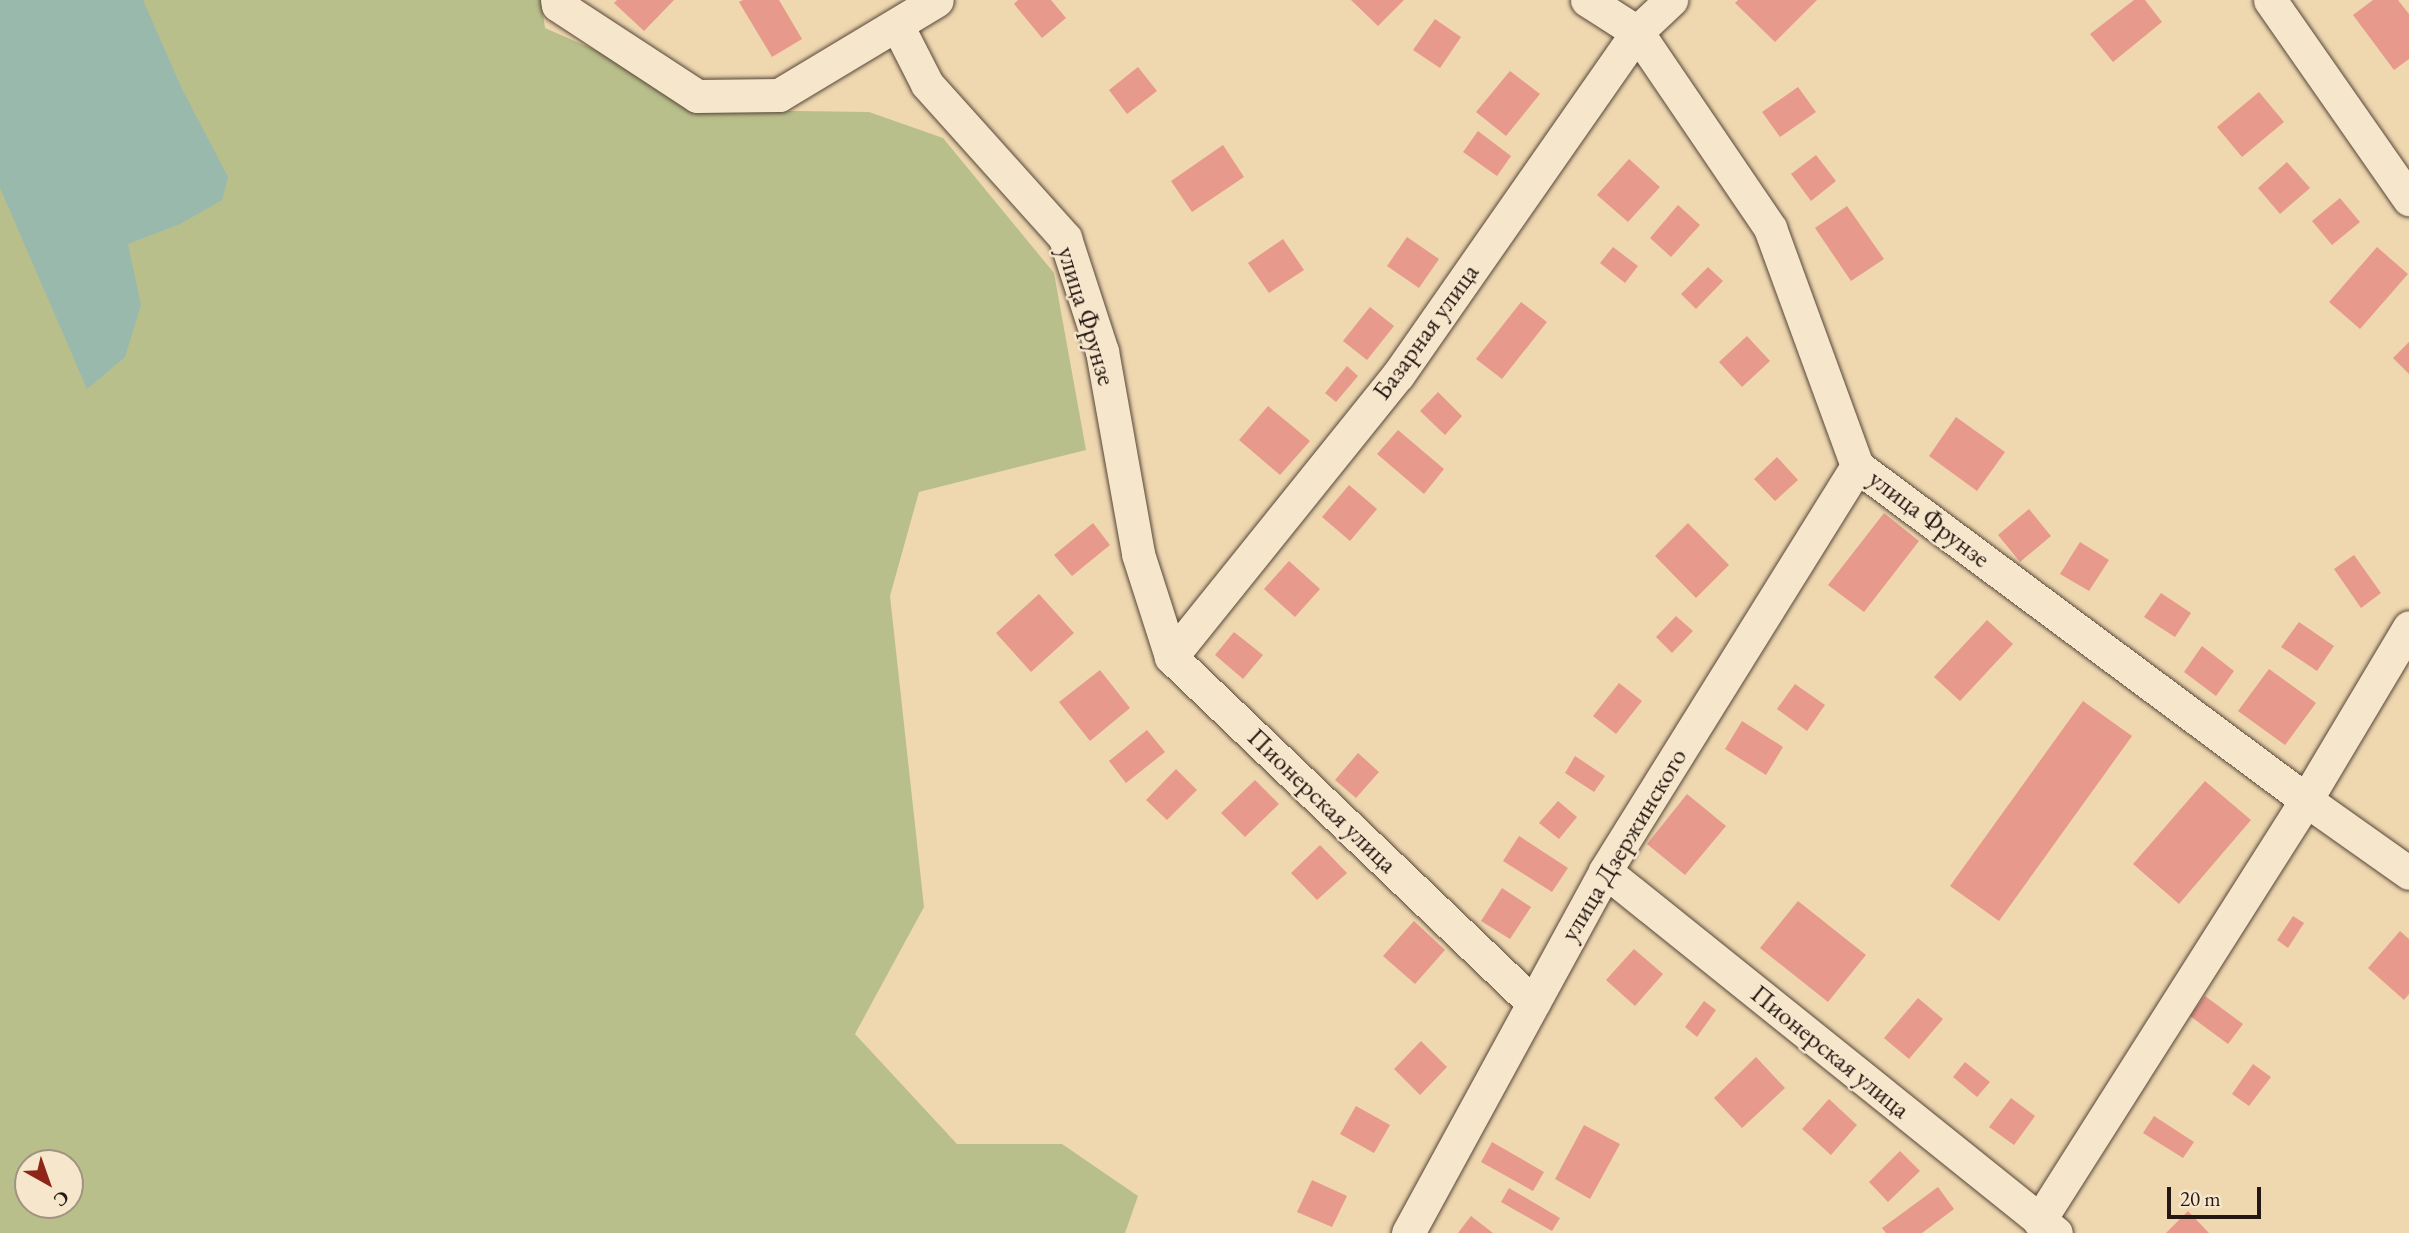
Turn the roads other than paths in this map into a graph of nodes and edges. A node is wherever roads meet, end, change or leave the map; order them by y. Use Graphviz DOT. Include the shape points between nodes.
graph roads {
  1 [pos="557,0"];
  2 [pos="937,0"];
  3 [pos="1587,0"];
  4 [pos="1671,0"];
  5 [pos="2270,0"];
  6 [pos="897,25"];
  7 [pos="1637,32"];
  8 [pos="2409,199"];
  9 [pos="1857,466"];
  10 [pos="2409,627"];
  11 [pos="1171,657"];
  12 [pos="2306,800"];
  13 [pos="1605,871"];
  14 [pos="2409,873"];
  15 [pos="1533,1003"];
  16 [pos="2047,1227"];
  17 [pos="1408,1233"];
  1 -- 6 [label="street" via="558,5 697,96 779,95"];
  2 -- 6 [label="street"];
  3 -- 7 [label="street, улица Фрунзе"];
  4 -- 7 [label="street, Базарная улица"];
  5 -- 8 [label="street"];
  6 -- 11 [label="street, улица Фрунзе" via="927,84 1065,238 1102,351 1138,554"];
  7 -- 9 [label="street, улица Фрунзе" via="1770,228"];
  7 -- 11 [label="street, Базарная улица" via="1398,375"];
  9 -- 12 [label="street, улица Фрунзе"];
  9 -- 13 [label="street, улица Дзержинского"];
  10 -- 12 [label="street"];
  11 -- 15 [label="street, Пионерская улица"];
  12 -- 14 [label="street, улица Фрунзе"];
  12 -- 16 [label="street"];
  13 -- 15 [label="street, улица Дзержинского"];
  13 -- 16 [label="street, Пионерская улица"];
  15 -- 17 [label="street, улица Дзержинского"];
}
